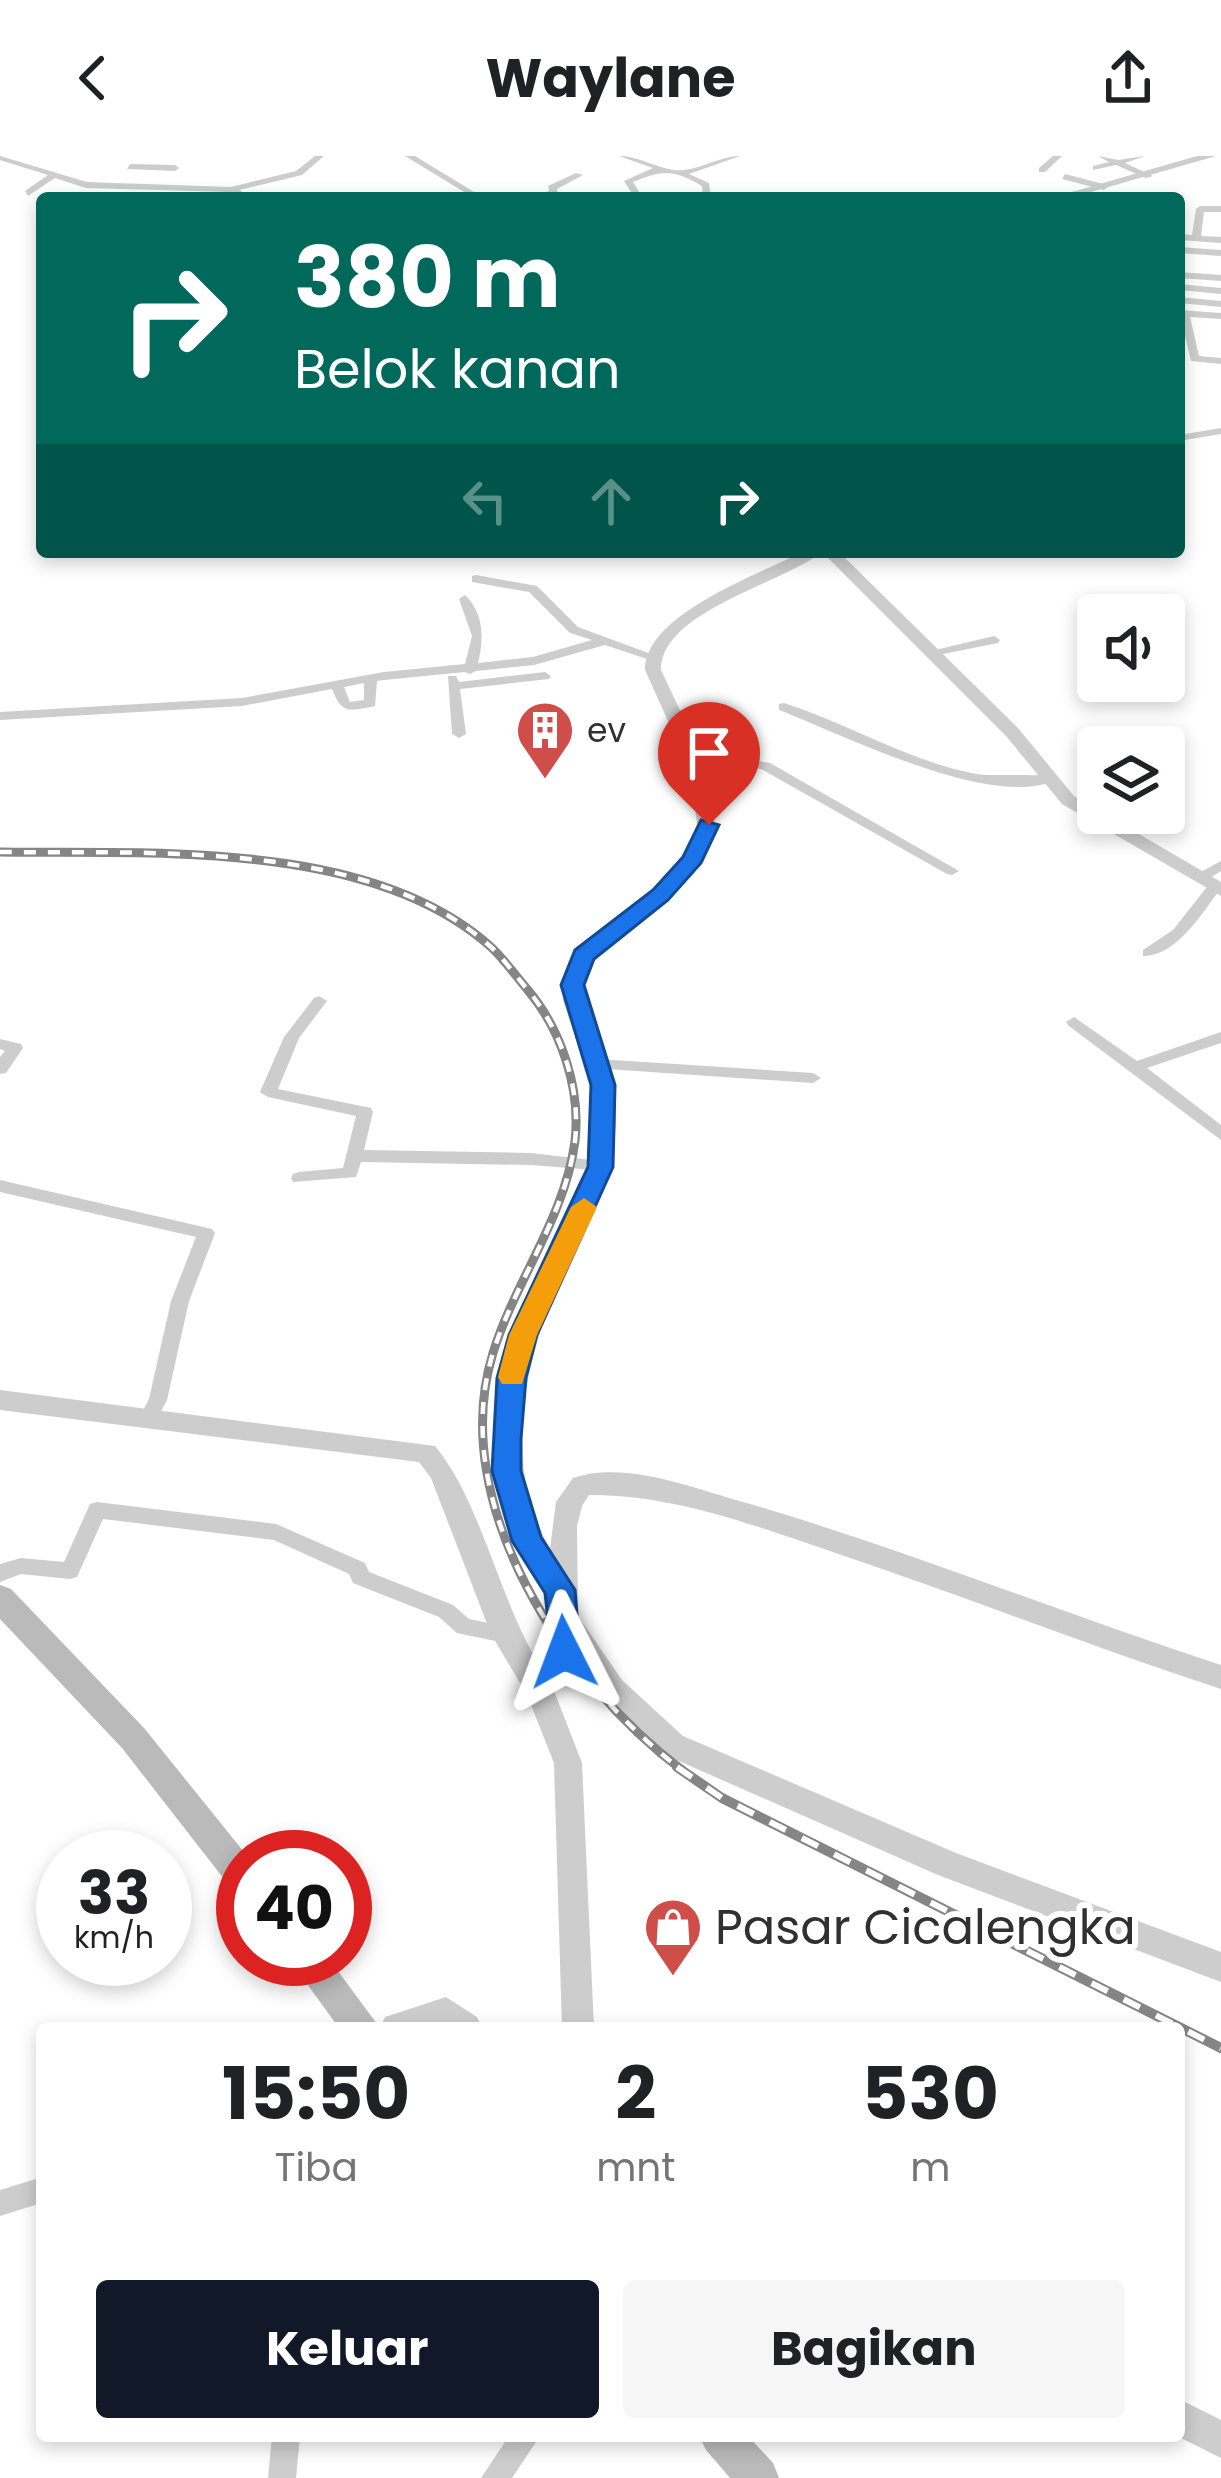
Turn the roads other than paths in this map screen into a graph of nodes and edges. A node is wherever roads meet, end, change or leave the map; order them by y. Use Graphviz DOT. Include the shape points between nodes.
graph roads {
  1 [pos="320,156"];
  2 [pos="409,156"];
  3 [pos="622,156"];
  4 [pos="736,156"];
  5 [pos="1058,156"];
  6 [pos="1141,156"];
  7 [pos="1210,156"];
  8 [pos="0,157"];
  9 [pos="1104,157"];
  10 [pos="14,159"];
  11 [pos="163,162"];
  12 [pos="1117,163"];
  13 [pos="134,166"];
  14 [pos="427,167"];
  15 [pos="175,168"];
  16 [pos="662,169"];
  17 [pos="1042,170"];
  18 [pos="0,171"];
  19 [pos="409,171"];
  20 [pos="681,174"];
  21 [pos="54,175"];
  22 [pos="579,175"];
  23 [pos="1149,176"];
  24 [pos="1065,177"];
  25 [pos="1104,188"];
  26 [pos="230,189"];
  27 [pos="237,192"];
  28 [pos="469,192"];
  29 [pos="556,192"];
  30 [pos="635,192"];
  31 [pos="706,192"];
  32 [pos="1085,192"];
  33 [pos="28,193"];
  34 [pos="1221,209"];
  35 [pos="1185,237"];
  36 [pos="1196,238"];
  37 [pos="1221,240"];
  38 [pos="1185,250"];
  39 [pos="1221,253"];
  40 [pos="1185,262"];
  41 [pos="1221,265"];
  42 [pos="1185,275"];
  43 [pos="1221,278"];
  44 [pos="1185,288"];
  45 [pos="1221,291"];
  46 [pos="1185,302"];
  47 [pos="1185,313"];
  48 [pos="1220,316"];
  49 [pos="1185,324"];
  50 [pos="1221,361"];
  51 [pos="1221,431"];
  52 [pos="1185,437"];
  53 [pos="802,558"];
  54 [pos="836,558"];
  55 [pos="476,579"];
  56 [pos="465,598"];
  57 [pos="604,640"];
  58 [pos="994,640"];
  59 [pos="933,652"];
  60 [pos="653,657"];
  61 [pos="470,670"];
  62 [pos="545,676"];
  63 [pos="371,679"];
  64 [pos="452,680"];
  65 [pos="336,684"];
  66 [pos="784,707"];
  67 [pos="0,716"];
  68 [pos="459,734"];
  69 [pos="694,755"];
  70 [pos="1051,779"];
  71 [pos="1221,865"];
  72 [pos="952,871"];
  73 [pos="1212,885"];
  74 [pos="1148,953"];
  75 [pos="319,1001"];
  76 [pos="1074,1022"];
  77 [pos="1218,1042"];
  78 [pos="0,1044"];
  79 [pos="598,1064"];
  80 [pos="1135,1067"];
  81 [pos="0,1069"];
  82 [pos="813,1078"];
  83 [pos="1221,1133"];
  84 [pos="355,1156"];
  85 [pos="601,1167"];
  86 [pos="299,1178"];
  87 [pos="0,1186"];
  88 [pos="0,1400"];
  89 [pos="148,1418"];
  90 [pos="0,1573"];
  91 [pos="0,1598"];
  92 [pos="562,1604"];
  93 [pos="505,1634"];
  94 [pos="1221,1677"];
  95 [pos="539,1689"];
  96 [pos="216,1843"];
  97 [pos="1221,1967"];
  98 [pos="329,1986"];
  99 [pos="357,2022"];
  100 [pos="416,2022"];
  101 [pos="458,2022"];
  102 [pos="578,2022"];
  103 [pos="36,2192"];
  104 [pos="0,2203"];
  105 [pos="1185,2420"];
  106 [pos="1221,2440"];
  107 [pos="286,2442"];
  108 [pos="522,2442"];
  109 [pos="725,2442"];
  110 [pos="283,2478"];
  111 [pos="495,2478"];
  112 [pos="758,2478"];
  1 -- 26 [label="street" via="299,173"];
  2 -- 14 [label="street"];
  3 -- 16 [label="street"];
  4 -- 20 [label="street"];
  5 -- 17 [label="street"];
  6 -- 12 [label="street"];
  7 -- 23 [label="street"];
  8 -- 10 [label="street"];
  9 -- 12 [label="street"];
  10 -- 18 [label="street"];
  10 -- 21 [label="street"];
  11 -- 13 [label="street"];
  11 -- 15 [label="street"];
  12 -- 23 [label="street"];
  14 -- 19 [label="street"];
  14 -- 28 [label="street"];
  16 -- 20 [label="street"];
  16 -- 30 [label="street" via="628,181"];
  20 -- 31 [label="street" via="703,182"];
  21 -- 26 [label="street" via="108,187"];
  21 -- 33 [label="street"];
  22 -- 29 [label="street" via="551,188"];
  23 -- 25 [label="street"];
  24 -- 25 [label="street"];
  25 -- 32 [label="street"];
  26 -- 27 [label="street"];
  34 -- 36 [label="street" via="1200,209"];
  35 -- 36 [label="street"];
  36 -- 37 [label="street"];
  38 -- 39 [label="street"];
  40 -- 41 [label="street"];
  42 -- 43 [label="street"];
  44 -- 45 [label="street"];
  46 -- 48 [label="street"];
  47 -- 48 [label="street"];
  49 -- 50 [label="street" via="1195,359"];
  51 -- 52 [label="street"];
  53 -- 60 [label="street" via="693,614 665,635"];
  54 -- 59 [label="street"];
  55 -- 57 [label="street" via="533,589 570,628"];
  56 -- 61 [label="street" via="478,636"];
  57 -- 60 [label="street"];
  57 -- 61 [label="street"];
  58 -- 59 [label="street"];
  59 -- 70 [label="street"];
  60 -- 69 [label="street"];
  61 -- 64 [label="street"];
  62 -- 64 [label="street"];
  63 -- 64 [label="street"];
  63 -- 65 [label="street"];
  63 -- 65 [label="street" via="374,702 361,705 345,706"];
  64 -- 68 [label="street"];
  65 -- 67 [label="street" via="229,703"];
  66 -- 70 [label="street" via="949,774 998,784"];
  69 -- 72 [label="street" via="765,766"];
  69 -- 79 [label="street" via="709,814 700,848 660,895 595,943 575,973 574,1004"];
  70 -- 73 [label="street" via="1102,825"];
  71 -- 73 [label="street"];
  73 -- 74 [label="street" via="1178,933"];
  75 -- 84 [label="street" via="267,1090 363,1109"];
  76 -- 80 [label="street"];
  77 -- 80 [label="street"];
  78 -- 81 [label="street" via="14,1048"];
  79 -- 82 [label="street"];
  79 -- 85 [label="street" via="615,1133"];
  80 -- 83 [label="street"];
  84 -- 85 [label="street"];
  84 -- 86 [label="street" via="349,1175"];
  85 -- 92 [label="street" via="523,1335 512,1378 506,1471 527,1541"];
  87 -- 89 [label="street" via="206,1233"];
  88 -- 89 [label="street"];
  89 -- 93 [label="street" via="426,1454 442,1473"];
  90 -- 93 [label="street" via="21,1566 70,1571 97,1510 169,1518 276,1532 446,1611 464,1627"];
  91 -- 96 [label="main road" via="133,1738"];
  92 -- 94 [label="street" via="575,1490 628,1481 811,1535"];
  92 -- 95 [label="street" via="557,1673"];
  92 -- 97 [label="street" via="626,1706 673,1745 950,1865"];
  93 -- 95 [label="street"];
  95 -- 102 [label="street" via="568,1763"];
  98 -- 99 [label="main road"];
  100 -- 101 [label="street" via="446,2013"];
  103 -- 104 [label="street"];
  105 -- 106 [label="street"];
  107 -- 110 [label="street"];
  108 -- 111 [label="street"];
  109 -- 112 [label="main road"];
}
